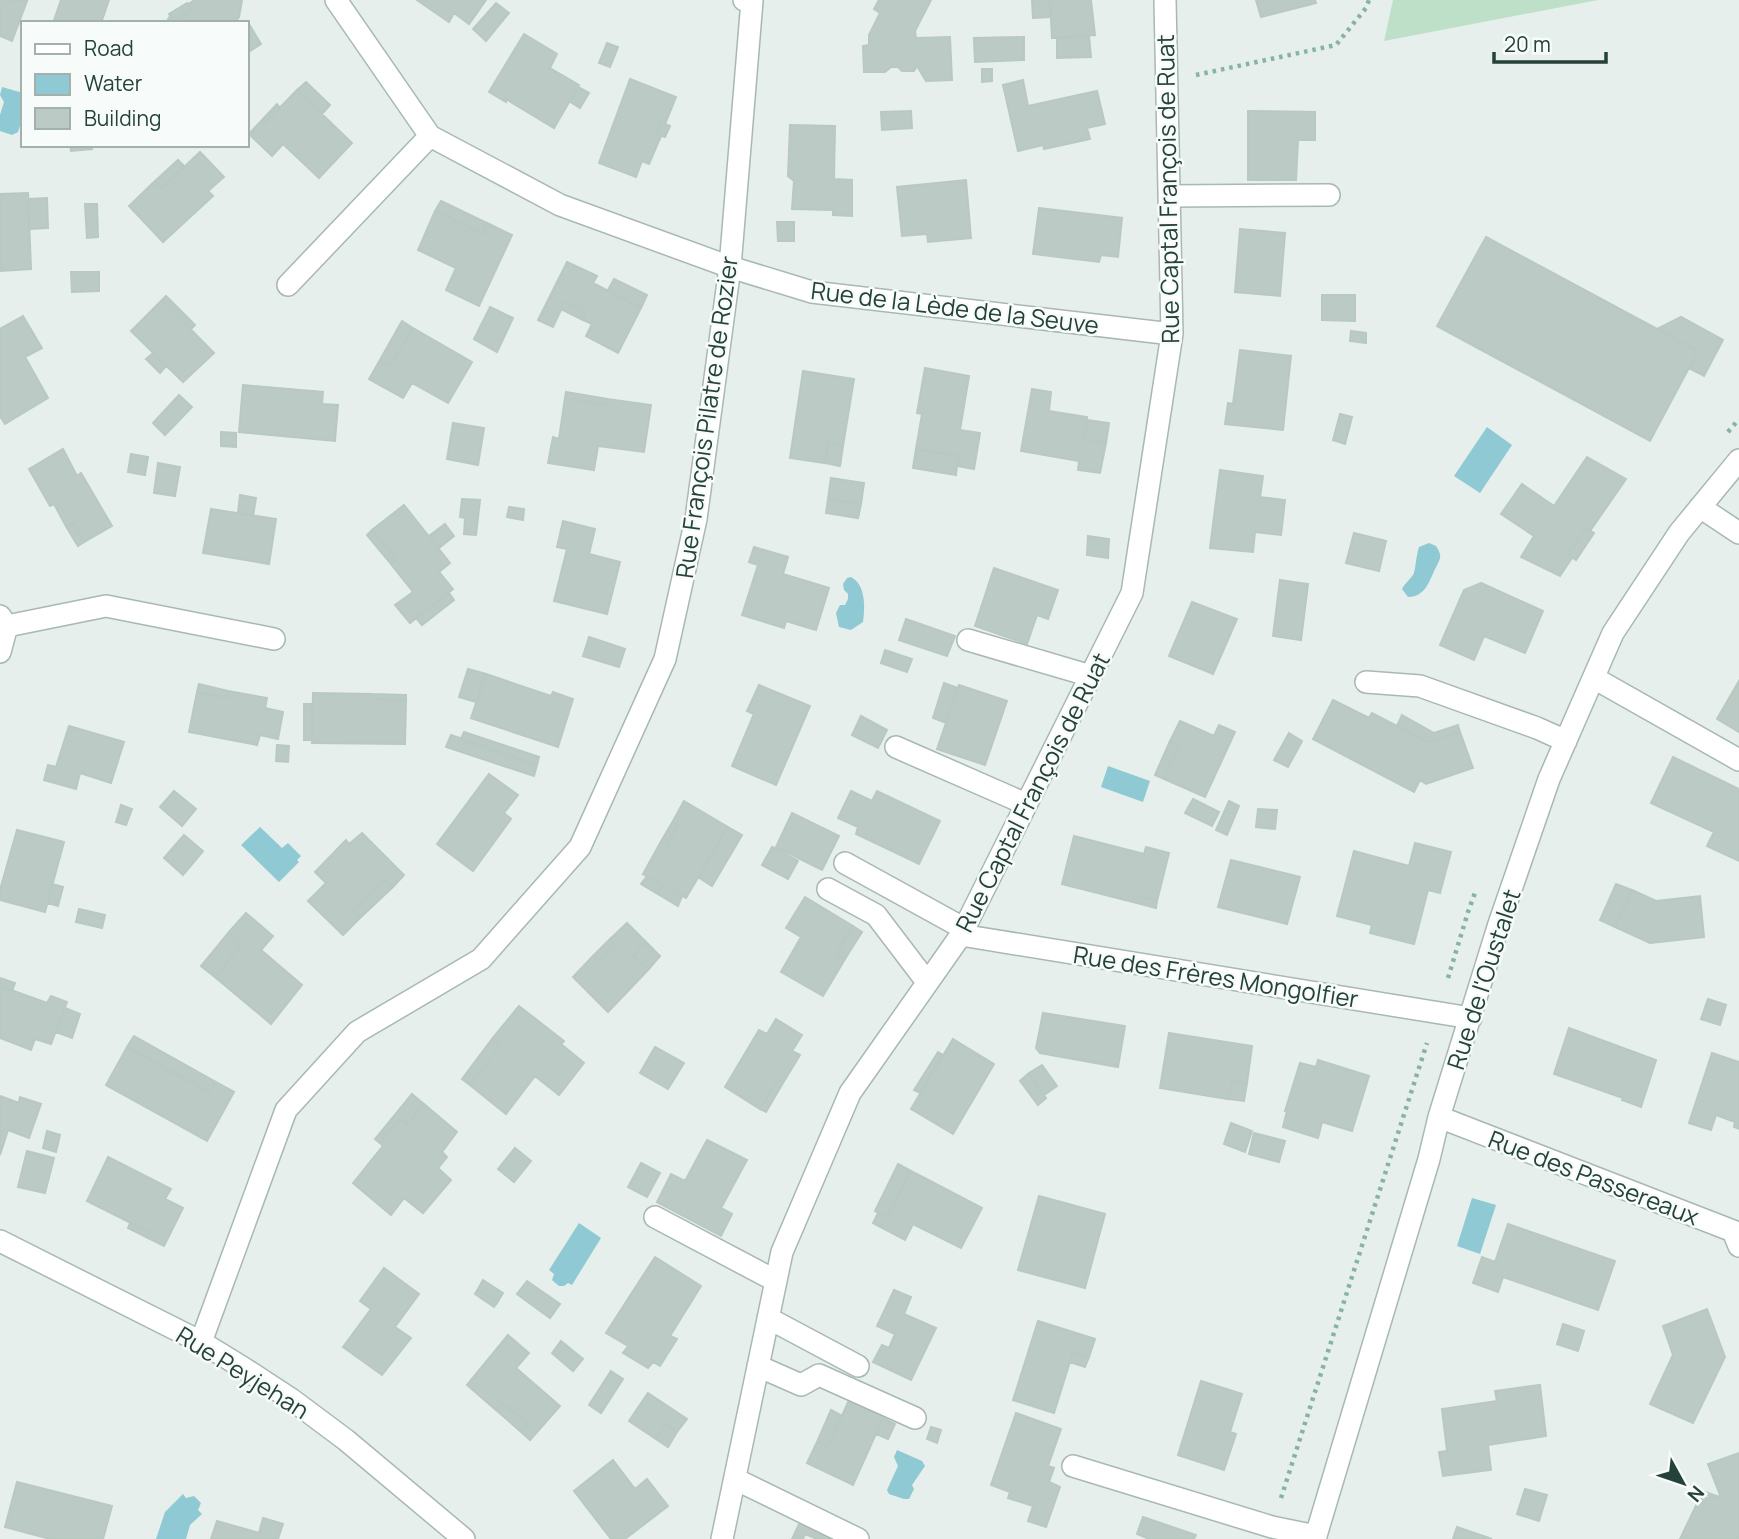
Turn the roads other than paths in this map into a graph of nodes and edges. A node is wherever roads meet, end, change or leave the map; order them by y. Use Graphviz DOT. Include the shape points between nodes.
graph roads {
  1 [pos="337,0"];
  2 [pos="744,0"];
  3 [pos="1165,0"];
  4 [pos="430,136"];
  5 [pos="1329,195"];
  6 [pos="1170,196"];
  7 [pos="730,267"];
  8 [pos="288,285"];
  9 [pos="1172,334"];
  10 [pos="1739,460"];
  11 [pos="1700,507"];
  12 [pos="1739,533"];
  13 [pos="4,621"];
  14 [pos="274,639"];
  15 [pos="968,640"];
  16 [pos="0,652"];
  17 [pos="1091,676"];
  18 [pos="1594,678"];
  19 [pos="1366,682"];
  20 [pos="1566,741"];
  21 [pos="896,747"];
  22 [pos="1739,760"];
  23 [pos="1027,804"];
  24 [pos="845,863"];
  25 [pos="828,888"];
  26 [pos="962,931"];
  27 [pos="928,982"];
  28 [pos="1471,1018"];
  29 [pos="1439,1117"];
  30 [pos="655,1217"];
  31 [pos="1737,1236"];
  32 [pos="0,1241"];
  33 [pos="776,1281"];
  34 [pos="768,1318"];
  35 [pos="201,1342"];
  36 [pos="758,1366"];
  37 [pos="858,1366"];
  38 [pos="915,1418"];
  39 [pos="1073,1466"];
  40 [pos="735,1479"];
  41 [pos="1315,1537"];
  42 [pos="464,1539"];
  43 [pos="722,1539"];
  44 [pos="858,1539"];
  1 -- 4 [label="street, Rue de la Lède de la Seuve"];
  2 -- 7 [label="street, Rue François Pilatre de Rozier" via="752,1"];
  3 -- 6 [label="street, Rue Captal François de Ruat"];
  4 -- 7 [label="street, Rue de la Lède de la Seuve" via="560,205"];
  4 -- 8 [label="street"];
  5 -- 6 [label="street"];
  6 -- 9 [label="street, Rue Captal François de Ruat"];
  7 -- 9 [label="street, Rue de la Lède de la Seuve" via="812,292"];
  7 -- 35 [label="street, Rue François Pilatre de Rozier" via="696,519 665,659 580,847 481,959 357,1032 286,1110"];
  9 -- 17 [label="street, Rue Captal François de Ruat" via="1132,593"];
  10 -- 11 [label="street, Rue de l'Oustalet"];
  11 -- 12 [label="street"];
  11 -- 18 [label="street, Rue de l'Oustalet" via="1613,633"];
  13 -- 14 [label="street" via="106,606"];
  13 -- 16 [label="street"];
  15 -- 17 [label="street"];
  17 -- 23 [label="street, Rue Captal François de Ruat"];
  18 -- 20 [label="street, Rue de l'Oustalet"];
  18 -- 22 [label="street"];
  19 -- 20 [label="street" via="1420,686"];
  20 -- 28 [label="street, Rue de l'Oustalet" via="1498,927"];
  21 -- 23 [label="street"];
  23 -- 26 [label="street, Rue Captal François de Ruat"];
  24 -- 26 [label="street, Rue des Frères Mongolfier"];
  25 -- 27 [label="street" via="876,915"];
  26 -- 27 [label="street, Rue Captal François de Ruat"];
  26 -- 28 [label="street, Rue des Frères Mongolfier"];
  27 -- 33 [label="street, Rue Captal François de Ruat" via="850,1093 782,1252"];
  28 -- 29 [label="street, Rue de l'Oustalet"];
  29 -- 31 [label="street, Rue des Passereaux"];
  29 -- 41 [label="street, Rue de l'Oustalet"];
  30 -- 33 [label="street"];
  32 -- 35 [label="street, Rue Peyjehan"];
  33 -- 34 [label="street, Rue Captal François de Ruat"];
  34 -- 36 [label="street, Rue Captal François de Ruat"];
  34 -- 37 [label="street"];
  35 -- 42 [label="street, Rue Peyjehan" via="346,1440"];
  36 -- 38 [label="street" via="801,1385 819,1375"];
  36 -- 40 [label="street, Rue Captal François de Ruat"];
  39 -- 41 [label="street"];
  40 -- 43 [label="street, Rue Captal François de Ruat"];
  40 -- 44 [label="street"];
}
